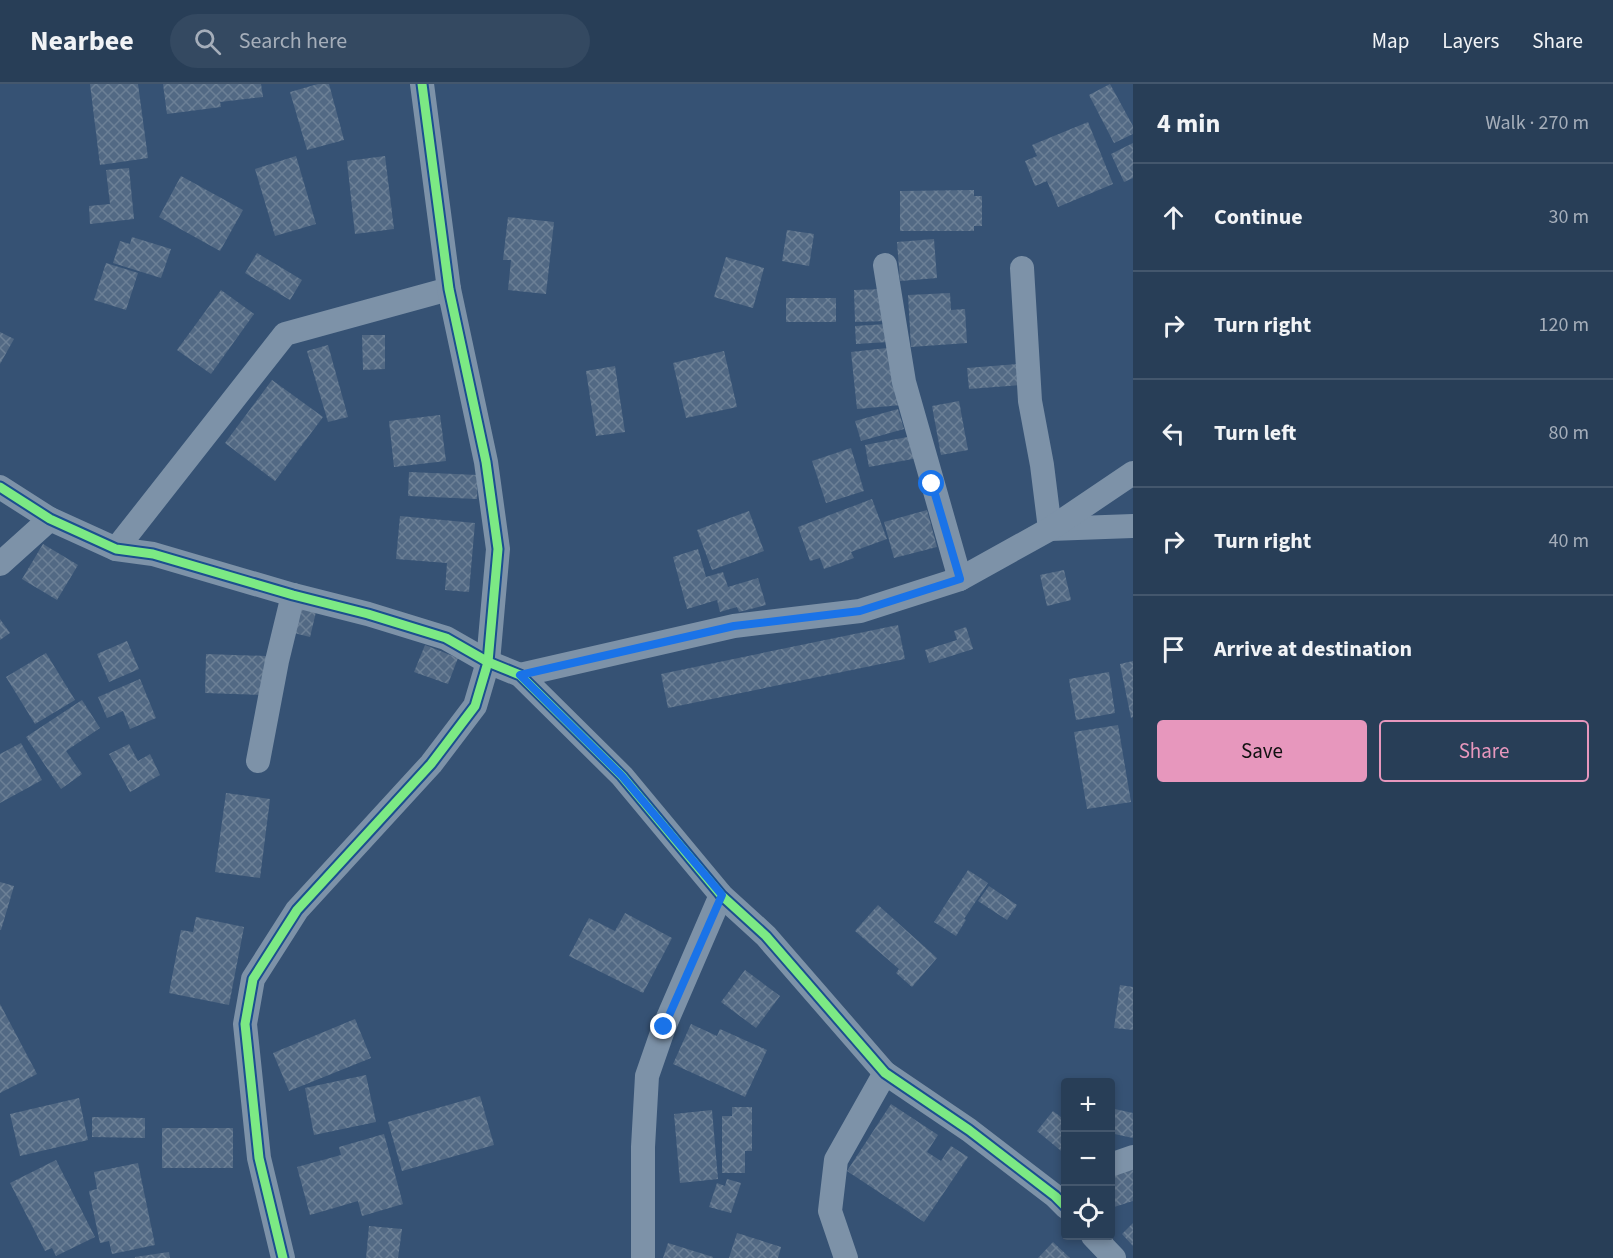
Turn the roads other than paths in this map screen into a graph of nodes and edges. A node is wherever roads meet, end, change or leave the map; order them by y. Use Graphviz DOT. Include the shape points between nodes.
graph roads {
  1 [pos="422,84"];
  2 [pos="885,265"];
  3 [pos="1022,268"];
  4 [pos="449,289"];
  5 [pos="1133,473"];
  6 [pos="0,487"];
  7 [pos="50,519"];
  8 [pos="1133,526"];
  9 [pos="1050,529"];
  10 [pos="116,549"];
  11 [pos="0,564"];
  12 [pos="960,579"];
  13 [pos="293,595"];
  14 [pos="488,662"];
  15 [pos="520,675"];
  16 [pos="258,761"];
  17 [pos="722,895"];
  18 [pos="885,1073"];
  19 [pos="1133,1157"];
  20 [pos="1115,1163"];
  21 [pos="1061,1196"];
  22 [pos="1096,1240"];
  23 [pos="284,1258"];
  24 [pos="643,1258"];
  25 [pos="846,1258"];
  26 [pos="1114,1258"];
  1 -- 4 [label="street"];
  2 -- 12 [label="street" via="904,382"];
  3 -- 9 [label="street" via="1030,401"];
  4 -- 10 [label="street" via="285,334"];
  4 -- 14 [label="street" via="486,462 498,549"];
  5 -- 9 [label="street"];
  6 -- 7 [label="street"];
  7 -- 10 [label="street"];
  7 -- 11 [label="street"];
  8 -- 9 [label="street"];
  9 -- 12 [label="street"];
  10 -- 13 [label="street" via="153,554"];
  12 -- 15 [label="street" via="860,611 734,626"];
  13 -- 14 [label="street" via="446,638"];
  13 -- 16 [label="street" via="276,661"];
  14 -- 15 [label="street"];
  14 -- 23 [label="street" via="475,705 430,764 297,910 253,979 245,1024 259,1158"];
  15 -- 17 [label="street" via="622,776"];
  17 -- 18 [label="street" via="766,936"];
  17 -- 24 [label="street" via="664,1027 647,1076"];
  18 -- 21 [label="street"];
  18 -- 25 [label="street" via="836,1160 831,1211"];
  19 -- 20 [label="street"];
  22 -- 26 [label="street"];
}
